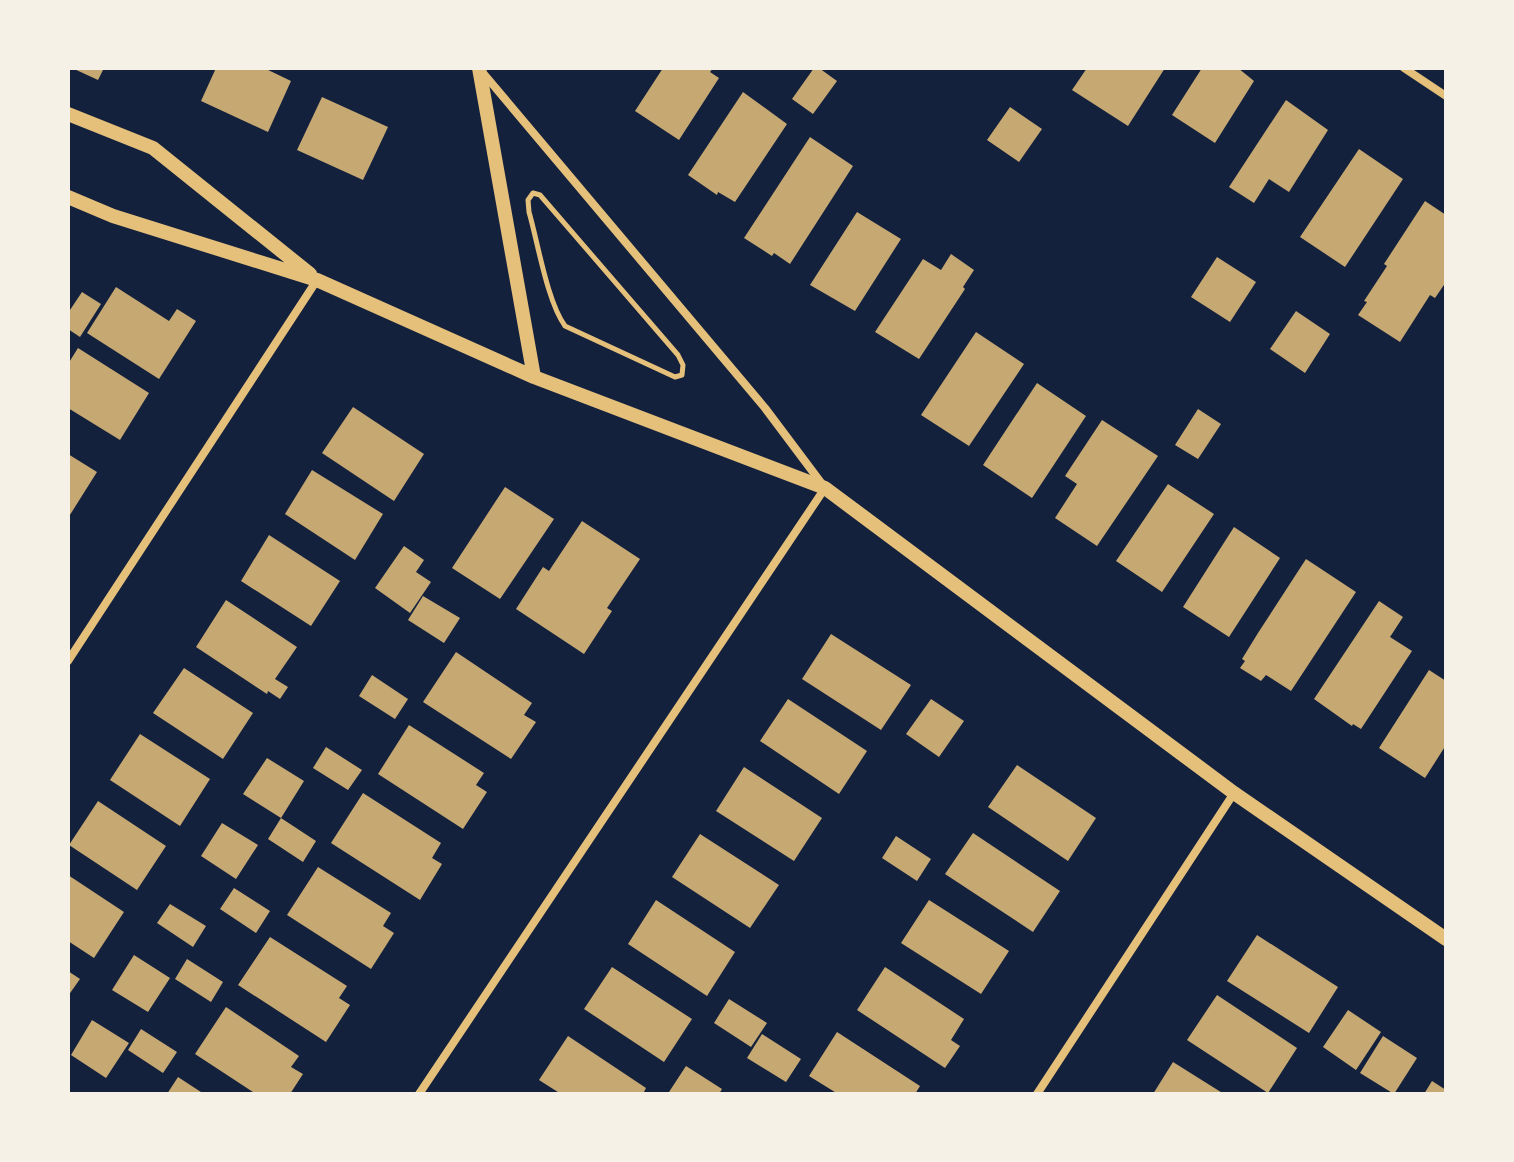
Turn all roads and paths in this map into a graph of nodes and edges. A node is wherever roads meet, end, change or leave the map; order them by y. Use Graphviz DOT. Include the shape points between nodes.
graph roads {
  1 [pos="479,68"];
  2 [pos="1404,68"];
  3 [pos="1446,96"];
  4 [pos="68,114"];
  5 [pos="68,197"];
  6 [pos="317,280"];
  7 [pos="553,302"];
  8 [pos="534,377"];
  9 [pos="825,488"];
  10 [pos="68,661"];
  11 [pos="1234,793"];
  12 [pos="1446,939"];
  13 [pos="419,1094"];
  14 [pos="1037,1094"];
  1 -- 8 [label="street"];
  1 -- 9 [label="street" via="765,408"];
  2 -- 3 [label="street"];
  4 -- 6 [label="street" via="153,148"];
  5 -- 6 [label="street"];
  6 -- 8 [label="street"];
  6 -- 10 [label="street"];
  7 -- 7 [label="path" via="565,326 675,377 682,375 678,355 533,193 529,212"];
  8 -- 9 [label="street"];
  9 -- 11 [label="street"];
  9 -- 13 [label="street"];
  11 -- 12 [label="street"];
  11 -- 14 [label="street"];
}
